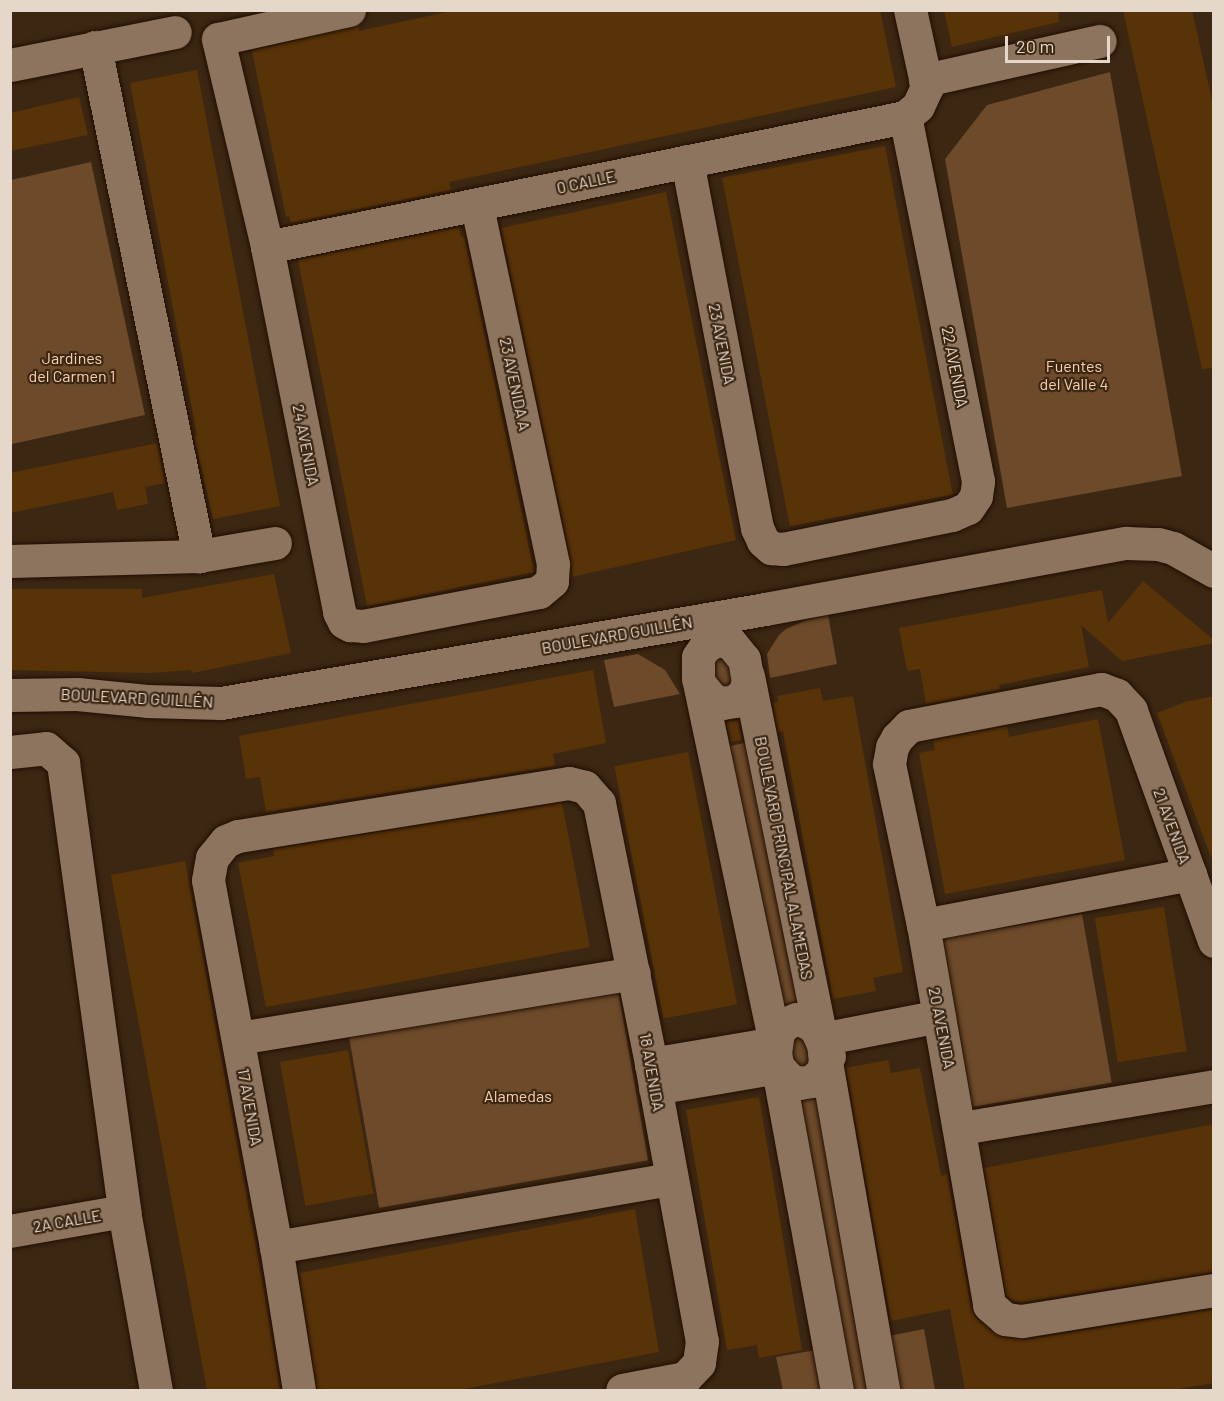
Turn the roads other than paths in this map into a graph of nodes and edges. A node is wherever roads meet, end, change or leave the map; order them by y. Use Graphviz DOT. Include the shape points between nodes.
graph roads {
  1 [pos="349,10"];
  2 [pos="910,10"];
  3 [pos="175,32"];
  4 [pos="1100,41"];
  5 [pos="95,47"];
  6 [pos="10,65"];
  7 [pos="926,80"];
  8 [pos="904,117"];
  9 [pos="687,161"];
  10 [pos="477,205"];
  11 [pos="267,248"];
  12 [pos="757,528"];
  13 [pos="275,543"];
  14 [pos="199,556"];
  15 [pos="10,561"];
  16 [pos="553,564"];
  17 [pos="1214,571"];
  18 [pos="765,609"];
  19 [pos="652,629"];
  20 [pos="747,670"];
  21 [pos="699,680"];
  22 [pos="10,695"];
  23 [pos="10,752"];
  24 [pos="889,764"];
  25 [pos="238,836"];
  26 [pos="1190,874"];
  27 [pos="923,925"];
  28 [pos="1214,941"];
  29 [pos="634,973"];
  30 [pos="941,1025"];
  31 [pos="238,1038"];
  32 [pos="823,1048"];
  33 [pos="776,1055"];
  34 [pos="653,1076"];
  35 [pos="1214,1086"];
  36 [pos="961,1128"];
  37 [pos="671,1179"];
  38 [pos="124,1211"];
  39 [pos="10,1231"];
  40 [pos="276,1247"];
  41 [pos="1214,1290"];
  42 [pos="156,1390"];
  43 [pos="299,1390"];
  44 [pos="622,1390"];
  45 [pos="837,1390"];
  46 [pos="884,1390"];
  1 -- 11 [label="street, 24 AVENIDA" via="218,39"];
  2 -- 7 [label="street"];
  3 -- 5 [label="street"];
  4 -- 7 [label="street"];
  5 -- 6 [label="street"];
  5 -- 14 [label="street"];
  7 -- 8 [label="street" via="927,87 918,106"];
  8 -- 9 [label="street, 0 CALLE"];
  8 -- 12 [label="street, 22 AVENIDA" via="978,481 976,496 968,508 952,515 783,549 771,548"];
  9 -- 10 [label="street, 0 CALLE"];
  9 -- 12 [label="street, 23 AVENIDA"];
  10 -- 11 [label="street, 0 CALLE"];
  10 -- 16 [label="street, 23 AVENIDA A"];
  11 -- 16 [label="street, 24 AVENIDA" via="344,622 363,626 538,592 552,581"];
  13 -- 14 [label="street"];
  14 -- 15 [label="street"];
  17 -- 18 [label="street, BOULEVARD GUILLÉN" via="1188,554 1158,543 1126,543"];
  18 -- 19 [label="street, BOULEVARD GUILLÉN"];
  18 -- 20 [label="street" via="754,616 744,631"];
  19 -- 21 [label="street" via="678,645"];
  19 -- 22 [label="street, BOULEVARD GUILLÉN" via="221,703 77,694"];
  20 -- 21 [label="street" via="744,693 729,703 712,699"];
  20 -- 21 [label="street, BOULEVARD PRINCIPAL ALAMEDAS" via="735,646 715,640 700,652"];
  20 -- 32 [label="street, BOULEVARD PRINCIPAL ALAMEDAS"];
  21 -- 33 [label="street"];
  23 -- 38 [label="street" via="46,748 63,763"];
  24 -- 26 [label="street, 21 AVENIDA" via="892,747 909,726 1101,689 1117,695 1131,710"];
  24 -- 27 [label="street, 20 AVENIDA"];
  25 -- 29 [label="street, 18 AVENIDA" via="569,783 585,788 599,803"];
  25 -- 31 [label="street, 17 AVENIDA" via="215,852 208,880"];
  26 -- 27 [label="street"];
  26 -- 28 [label="street, 21 AVENIDA"];
  27 -- 30 [label="street, 20 AVENIDA"];
  29 -- 31 [label="street"];
  29 -- 34 [label="street, 18 AVENIDA"];
  30 -- 32 [label="street"];
  30 -- 36 [label="street, 20 AVENIDA"];
  31 -- 40 [label="street, 17 AVENIDA"];
  32 -- 33 [label="street" via="812,1026 796,1019 781,1028"];
  32 -- 33 [label="street" via="822,1072 807,1083 789,1079"];
  32 -- 46 [label="street, BOULEVARD PRINCIPAL ALAMEDAS"];
  33 -- 34 [label="street"];
  33 -- 45 [label="street"];
  34 -- 37 [label="street, 18 AVENIDA"];
  35 -- 36 [label="street"];
  36 -- 41 [label="street, 20 AVENIDA" via="986,1294 996,1313 1008,1320 1022,1321"];
  37 -- 40 [label="street"];
  37 -- 44 [label="street, 18 AVENIDA" via="702,1341 699,1363 685,1378"];
  38 -- 39 [label="street, 2A CALLE"];
  38 -- 42 [label="street"];
  40 -- 43 [label="street, 17 AVENIDA"];
}
